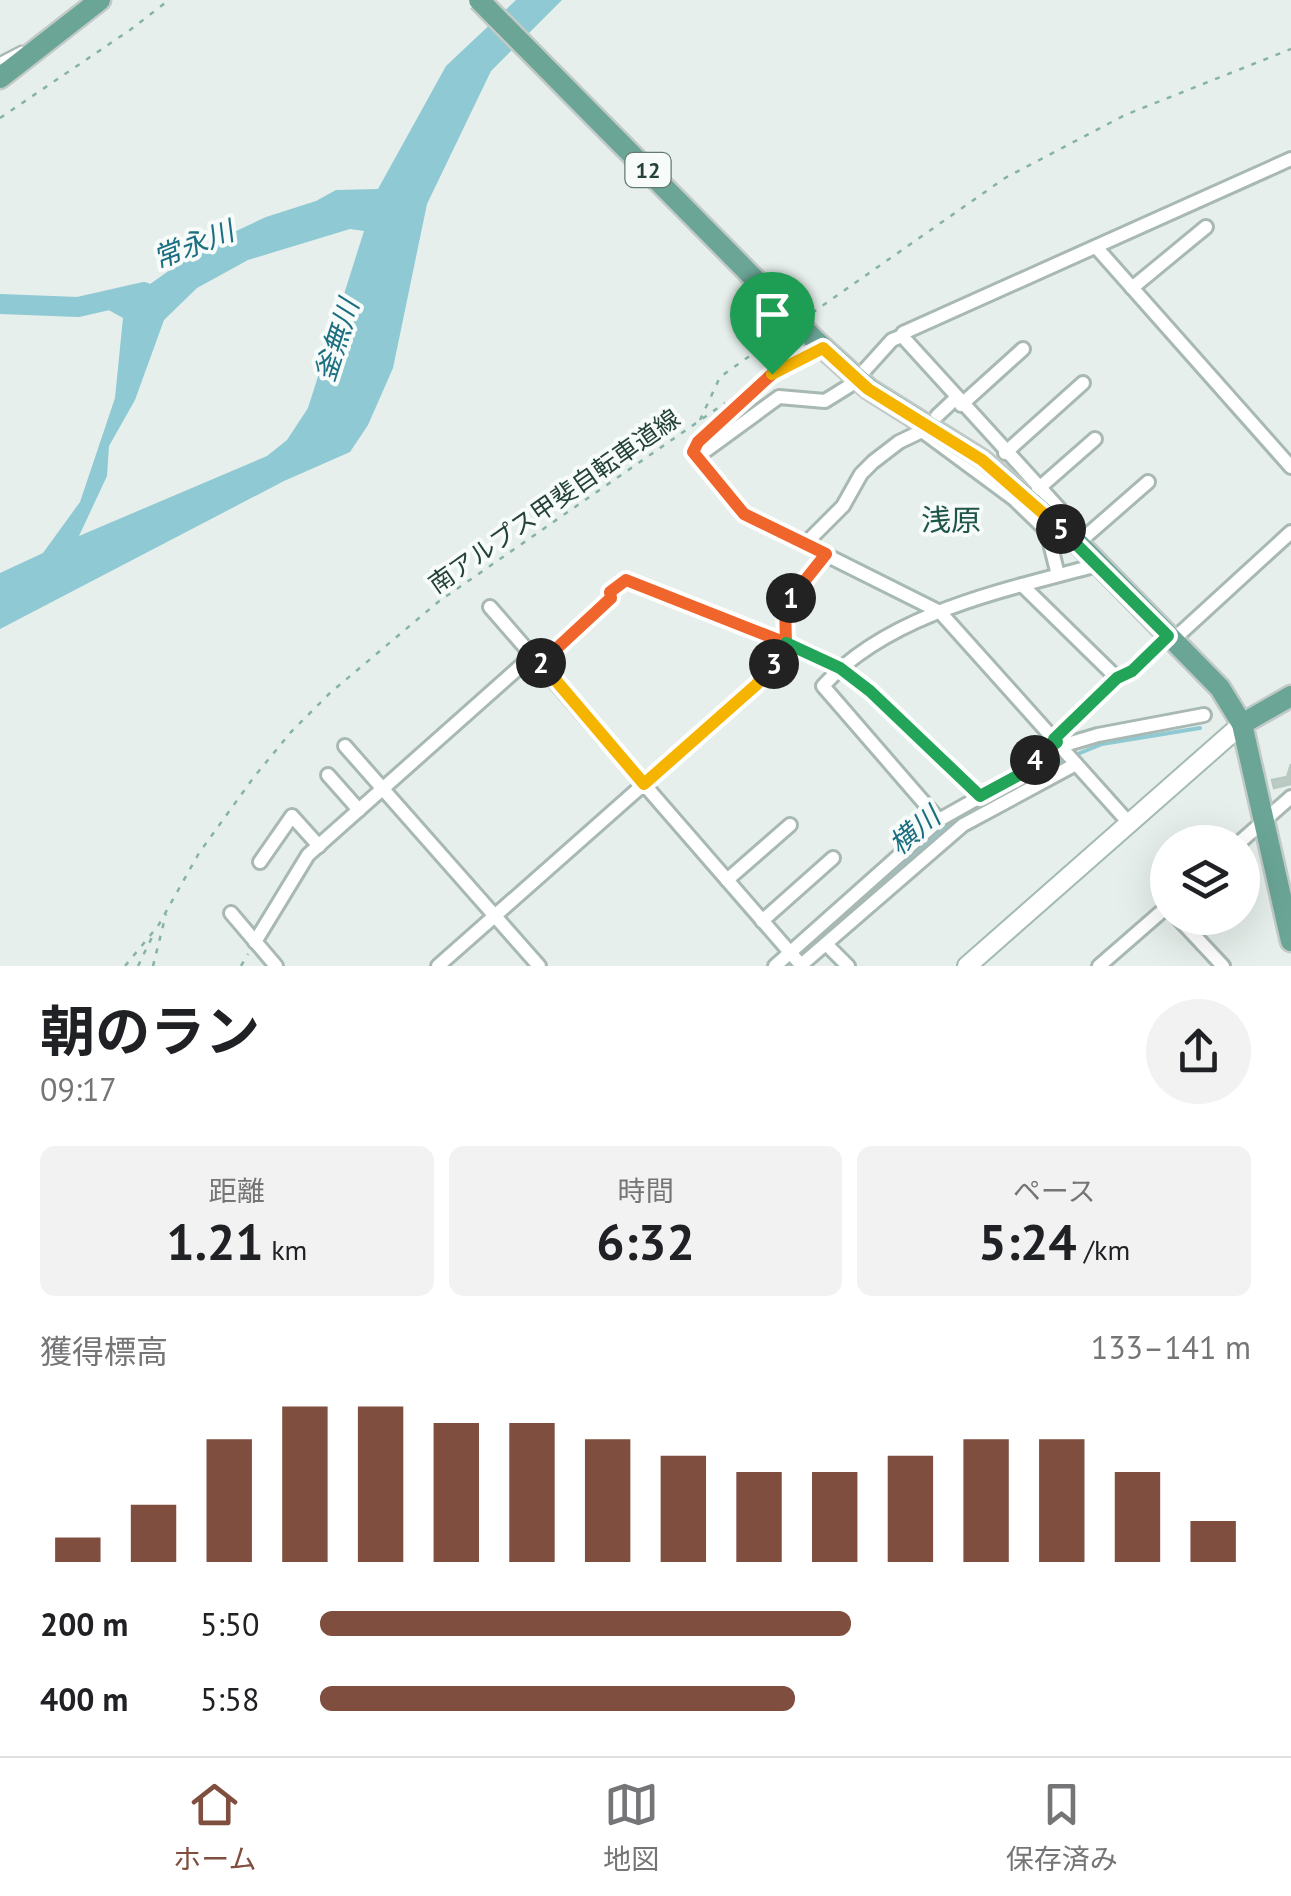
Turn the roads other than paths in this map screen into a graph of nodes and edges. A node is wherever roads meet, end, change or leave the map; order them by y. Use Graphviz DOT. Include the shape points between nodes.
graph roads {
  1 [pos="100,0"];
  2 [pos="479,0"];
  3 [pos="75,20"];
  4 [pos="0,61"];
  5 [pos="0,78"];
  6 [pos="1290,162"];
  7 [pos="1206,227"];
  8 [pos="1096,247"];
  9 [pos="1132,288"];
  10 [pos="902,336"];
  11 [pos="819,345"];
  12 [pos="1022,349"];
  13 [pos="864,371"];
  14 [pos="1083,383"];
  15 [pos="849,386"];
  16 [pos="958,402"];
  17 [pos="937,416"];
  18 [pos="1095,439"];
  19 [pos="1005,453"];
  20 [pos="695,455"];
  21 [pos="1291,467"];
  22 [pos="1148,482"];
  23 [pos="1038,488"];
  24 [pos="1291,532"];
  25 [pos="1082,541"];
  26 [pos="806,544"];
  27 [pos="826,554"];
  28 [pos="1097,565"];
  29 [pos="1058,575"];
  30 [pos="1022,585"];
  31 [pos="610,592"];
  32 [pos="490,608"];
  33 [pos="940,612"];
  34 [pos="1170,638"];
  35 [pos="786,643"];
  36 [pos="536,660"];
  37 [pos="840,668"];
  38 [pos="1117,678"];
  39 [pos="1291,696"];
  40 [pos="1204,716"];
  41 [pos="1242,724"];
  42 [pos="346,746"];
  43 [pos="1064,750"];
  44 [pos="328,775"];
  45 [pos="644,784"];
  46 [pos="384,789"];
  47 [pos="980,796"];
  48 [pos="1291,796"];
  49 [pos="359,810"];
  50 [pos="1266,819"];
  51 [pos="939,820"];
  52 [pos="1129,822"];
  53 [pos="790,825"];
  54 [pos="1259,825"];
  55 [pos="319,846"];
  56 [pos="833,858"];
  57 [pos="260,862"];
  58 [pos="727,880"];
  59 [pos="231,912"];
  60 [pos="494,916"];
  61 [pos="762,921"];
  62 [pos="1150,921"];
  63 [pos="1194,935"];
  64 [pos="1291,940"];
  65 [pos="256,942"];
  66 [pos="826,944"];
  67 [pos="790,953"];
  68 [pos="1113,953"];
  69 [pos="276,966"];
  70 [pos="438,966"];
  71 [pos="539,966"];
  72 [pos="775,966"];
  73 [pos="801,966"];
  74 [pos="848,966"];
  75 [pos="966,966"];
  76 [pos="1099,966"];
  77 [pos="1125,966"];
  78 [pos="1222,966"];
  1 -- 3 [label="main road"];
  2 -- 11 [label="main road, 12, bridge"];
  3 -- 4 [label="lane"];
  3 -- 5 [label="main road"];
  6 -- 8 [label="street"];
  7 -- 9 [label="street"];
  8 -- 9 [label="street"];
  8 -- 10 [label="street"];
  9 -- 21 [label="street"];
  10 -- 13 [label="street"];
  10 -- 16 [label="street"];
  11 -- 20 [label="lane" via="772,374 698,442"];
  11 -- 25 [label="main road, 12" via="868,389 982,460"];
  12 -- 16 [label="street"];
  14 -- 19 [label="street"];
  15 -- 20 [label="street" via="826,401 779,397"];
  16 -- 17 [label="street"];
  16 -- 19 [label="street"];
  18 -- 23 [label="street"];
  19 -- 23 [label="street"];
  20 -- 26 [label="street" via="744,514"];
  22 -- 25 [label="street"];
  23 -- 25 [label="street"];
  24 -- 34 [label="street"];
  25 -- 28 [label="main road, 12"];
  26 -- 27 [label="street"];
  26 -- 29 [label="street" via="843,506 860,474 922,431 1047,531"];
  27 -- 33 [label="street"];
  27 -- 35 [label="street" via="785,606"];
  28 -- 29 [label="street"];
  28 -- 34 [label="main road, 12"];
  29 -- 30 [label="street"];
  30 -- 33 [label="street"];
  30 -- 38 [label="street"];
  31 -- 35 [label="street" via="626,580"];
  32 -- 36 [label="street"];
  33 -- 37 [label="street"];
  33 -- 43 [label="street"];
  34 -- 38 [label="street"];
  34 -- 41 [label="main road, 12" via="1220,688"];
  35 -- 37 [label="street"];
  35 -- 45 [label="street" via="756,685"];
  36 -- 45 [label="street"];
  36 -- 46 [label="street"];
  37 -- 47 [label="street"];
  37 -- 51 [label="street" via="823,686"];
  38 -- 43 [label="street"];
  39 -- 41 [label="main road"];
  40 -- 43 [label="street" via="1098,735"];
  41 -- 50 [label="main road, 12"];
  41 -- 52 [label="main road"];
  42 -- 46 [label="street"];
  43 -- 47 [label="street"];
  43 -- 52 [label="street"];
  43 -- 66 [label="street" via="963,825"];
  44 -- 49 [label="street"];
  45 -- 58 [label="street"];
  45 -- 60 [label="street"];
  46 -- 49 [label="street"];
  46 -- 60 [label="street"];
  47 -- 51 [label="street"];
  48 -- 50 [label="street"];
  49 -- 55 [label="street"];
  50 -- 54 [label="street"];
  50 -- 64 [label="main road, 12"];
  51 -- 67 [label="street"];
  52 -- 75 [label="main road"];
  53 -- 58 [label="street"];
  55 -- 57 [label="street" via="292,816"];
  55 -- 65 [label="street"];
  56 -- 61 [label="street"];
  58 -- 61 [label="street"];
  59 -- 65 [label="street"];
  60 -- 70 [label="street"];
  60 -- 71 [label="street"];
  61 -- 67 [label="street"];
  62 -- 68 [label="street"];
  63 -- 78 [label="street"];
  65 -- 69 [label="street"];
  66 -- 73 [label="street"];
  66 -- 74 [label="street"];
  67 -- 72 [label="street"];
  67 -- 73 [label="street"];
  68 -- 76 [label="street"];
  68 -- 77 [label="street"];
}
